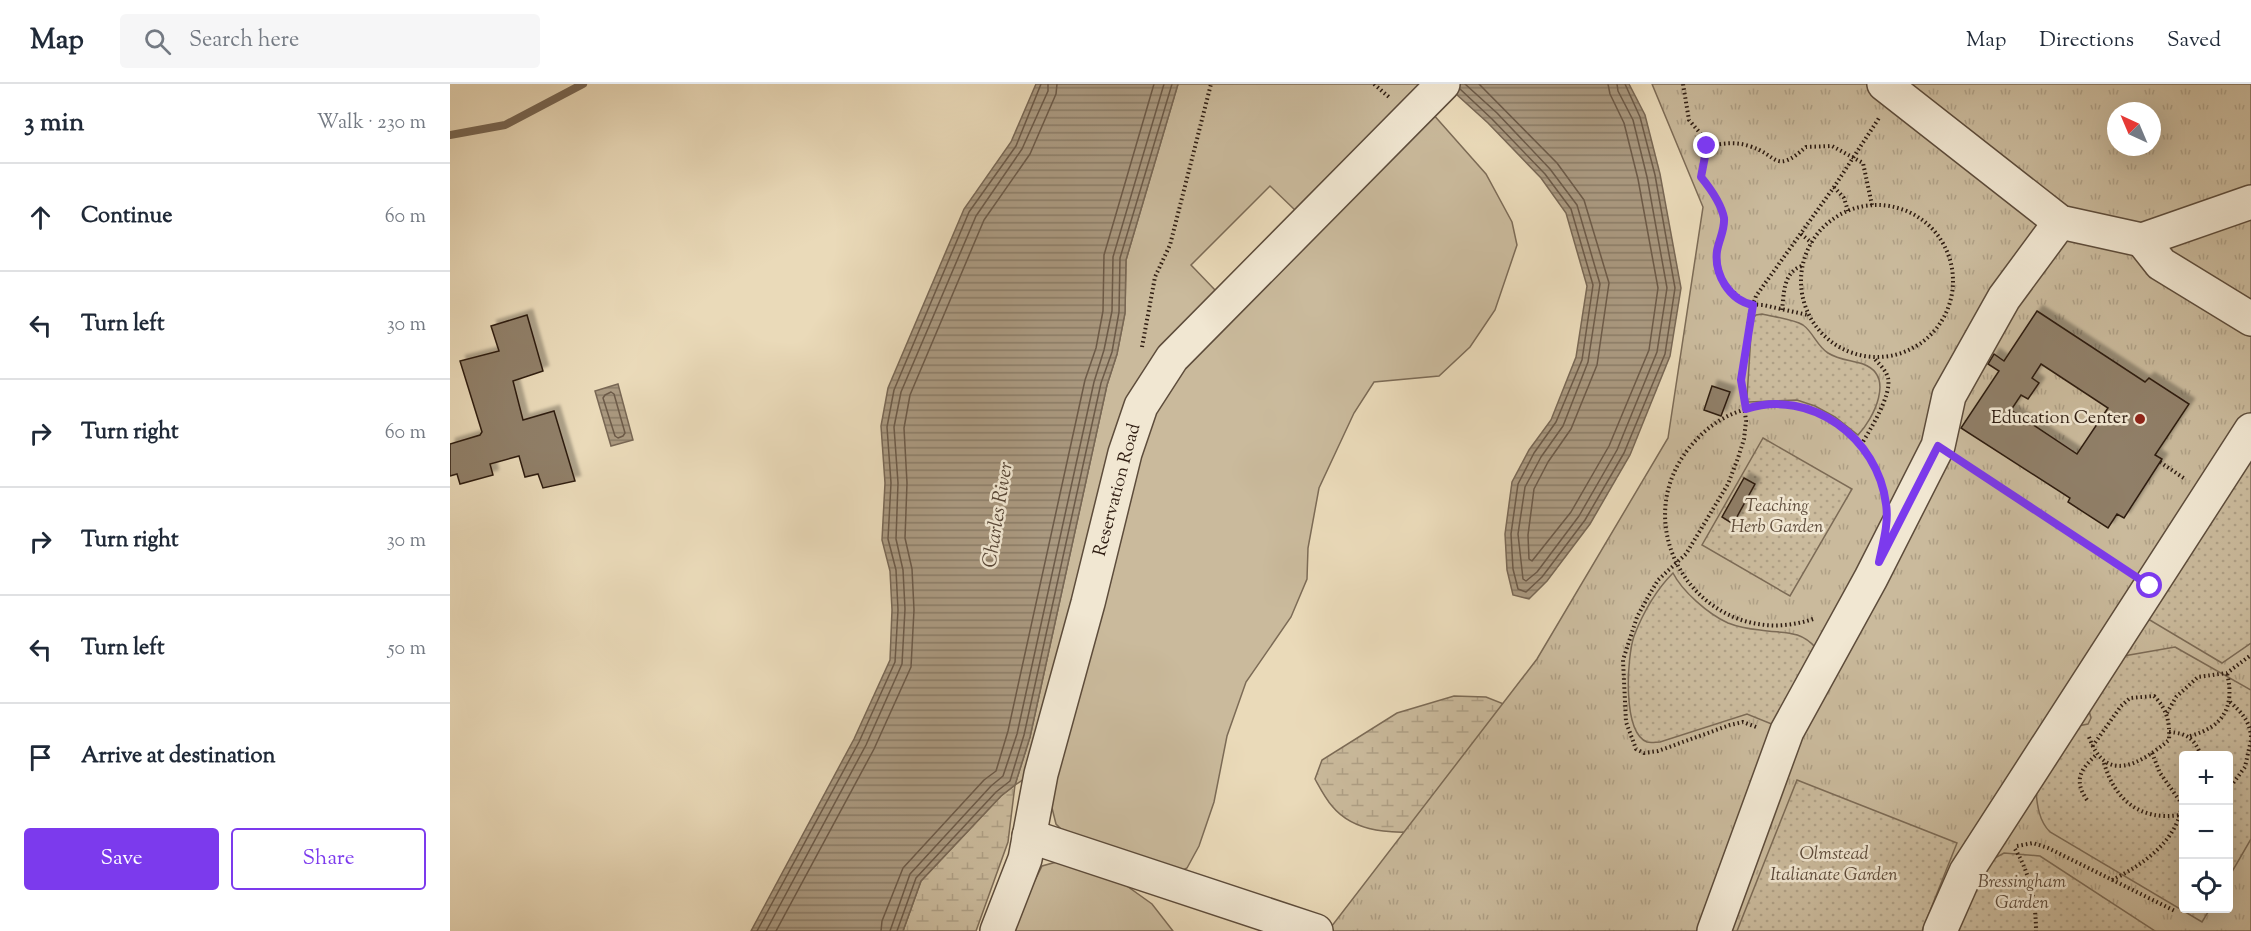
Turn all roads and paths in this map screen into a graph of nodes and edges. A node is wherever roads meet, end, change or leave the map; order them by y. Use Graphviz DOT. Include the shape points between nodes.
graph roads {
  1 [pos="1211,84"];
  2 [pos="1443,84"];
  3 [pos="1683,84"];
  4 [pos="1890,89"];
  5 [pos="1707,146"];
  6 [pos="1854,158"];
  7 [pos="1834,187"];
  8 [pos="2251,202"];
  9 [pos="1872,206"];
  10 [pos="1848,211"];
  11 [pos="2060,222"];
  12 [pos="1801,234"];
  13 [pos="2142,240"];
  14 [pos="1812,243"];
  15 [pos="1802,266"];
  16 [pos="1753,305"];
  17 [pos="1782,310"];
  18 [pos="1809,315"];
  19 [pos="2251,319"];
  20 [pos="1141,354"];
  21 [pos="1874,358"];
  22 [pos="1746,409"];
  23 [pos="2251,430"];
  24 [pos="1861,445"];
  25 [pos="1938,446"];
  26 [pos="1885,496"];
  27 [pos="1676,563"];
  28 [pos="2150,586"];
  29 [pos="1814,619"];
  30 [pos="2251,655"];
  31 [pos="2227,673"];
  32 [pos="2230,702"];
  33 [pos="2075,703"];
  34 [pos="2167,713"];
  35 [pos="2169,732"];
  36 [pos="2190,736"];
  37 [pos="2251,739"];
  38 [pos="1783,742"];
  39 [pos="2092,747"];
  40 [pos="2198,751"];
  41 [pos="2152,753"];
  42 [pos="2096,755"];
  43 [pos="2103,762"];
  44 [pos="2233,784"];
  45 [pos="2179,799"];
  46 [pos="2087,800"];
  47 [pos="2179,815"];
  48 [pos="2179,819"];
  49 [pos="1029,837"];
  50 [pos="2112,880"];
  51 [pos="2175,911"];
  52 [pos="996,931"];
  53 [pos="1316,931"];
  54 [pos="1714,931"];
  55 [pos="1940,931"];
  56 [pos="2036,931"];
  1 -- 20 [label="path" via="1170,245 1155,277"];
  2 -- 49 [label="lane, Reservation Road" via="1172,358 1141,406 1125,453 1041,774"];
  3 -- 5 [label="path" via="1689,120"];
  4 -- 6 [label="path"];
  4 -- 11 [label="lane"];
  5 -- 6 [label="path" via="1750,146 1776,161 1792,160 1806,147 1820,145 1832,146"];
  5 -- 16 [label="path" via="1701,177 1724,218 1717,268 1734,295"];
  6 -- 7 [label="path"];
  6 -- 9 [label="path" via="1863,163"];
  7 -- 10 [label="path" via="1844,198"];
  7 -- 12 [label="path"];
  8 -- 13 [label="lane"];
  9 -- 10 [label="path"];
  9 -- 21 [label="path" via="1891,206 1915,215 1935,231 1948,252 1953,277 1950,302 1943,317 1922,343 1899,354"];
  10 -- 14 [label="path" via="1822,228"];
  11 -- 13 [label="lane"];
  11 -- 25 [label="lane" via="2004,298 1949,396"];
  12 -- 14 [label="path"];
  12 -- 16 [label="path"];
  13 -- 19 [label="lane" via="2161,264"];
  14 -- 15 [label="path"];
  15 -- 17 [label="path" via="1795,268 1788,278"];
  15 -- 18 [label="path" via="1802,299"];
  16 -- 17 [label="path"];
  16 -- 22 [label="path" via="1741,380"];
  17 -- 18 [label="path"];
  18 -- 21 [label="path" via="1828,340 1850,353"];
  21 -- 24 [label="path" via="1888,378 1888,391"];
  22 -- 24 [label="path" via="1778,405 1805,408 1830,418"];
  22 -- 27 [label="path" via="1744,439 1728,484 1686,554"];
  22 -- 27 [label="path" via="1726,416 1704,432 1686,451 1673,474 1666,500 1665,527"];
  23 -- 28 [label="lane"];
  24 -- 26 [label="path" via="1881,479"];
  25 -- 28 [label="path"];
  25 -- 38 [label="lane"];
  27 -- 29 [label="path" via="1700,597 1746,623 1772,627"];
  27 -- 38 [label="path" via="1658,580 1637,617 1623,660 1626,722 1636,749 1644,753 1658,751 1743,722"];
  28 -- 33 [label="lane"];
  30 -- 31 [label="path"];
  31 -- 32 [label="path"];
  31 -- 34 [label="path" via="2198,677 2176,697"];
  32 -- 36 [label="path" via="2208,728"];
  32 -- 37 [label="path" via="2246,719"];
  33 -- 39 [label="path"];
  33 -- 55 [label="lane" via="1966,872"];
  34 -- 35 [label="path"];
  34 -- 39 [label="path" via="2154,696 2130,698"];
  35 -- 36 [label="path"];
  35 -- 41 [label="path" via="2169,740"];
  36 -- 40 [label="path"];
  37 -- 44 [label="path" via="2245,767"];
  38 -- 54 [label="lane"];
  39 -- 42 [label="path"];
  41 -- 43 [label="path" via="2122,766"];
  41 -- 45 [label="path" via="2160,773"];
  42 -- 43 [label="path"];
  42 -- 46 [label="path" via="2083,768 2080,778 2079,787"];
  43 -- 47 [label="path" via="2116,792 2131,806 2152,815"];
  48 -- 50 [label="path" via="2161,845 2133,870"];
  49 -- 52 [label="lane, Reservation Road" via="1025,859"];
  49 -- 53 [label="lane"];
  50 -- 51 [label="path"];
  50 -- 56 [label="path" via="2048,848 2032,843 2013,847 2023,861 2030,884"];
}
